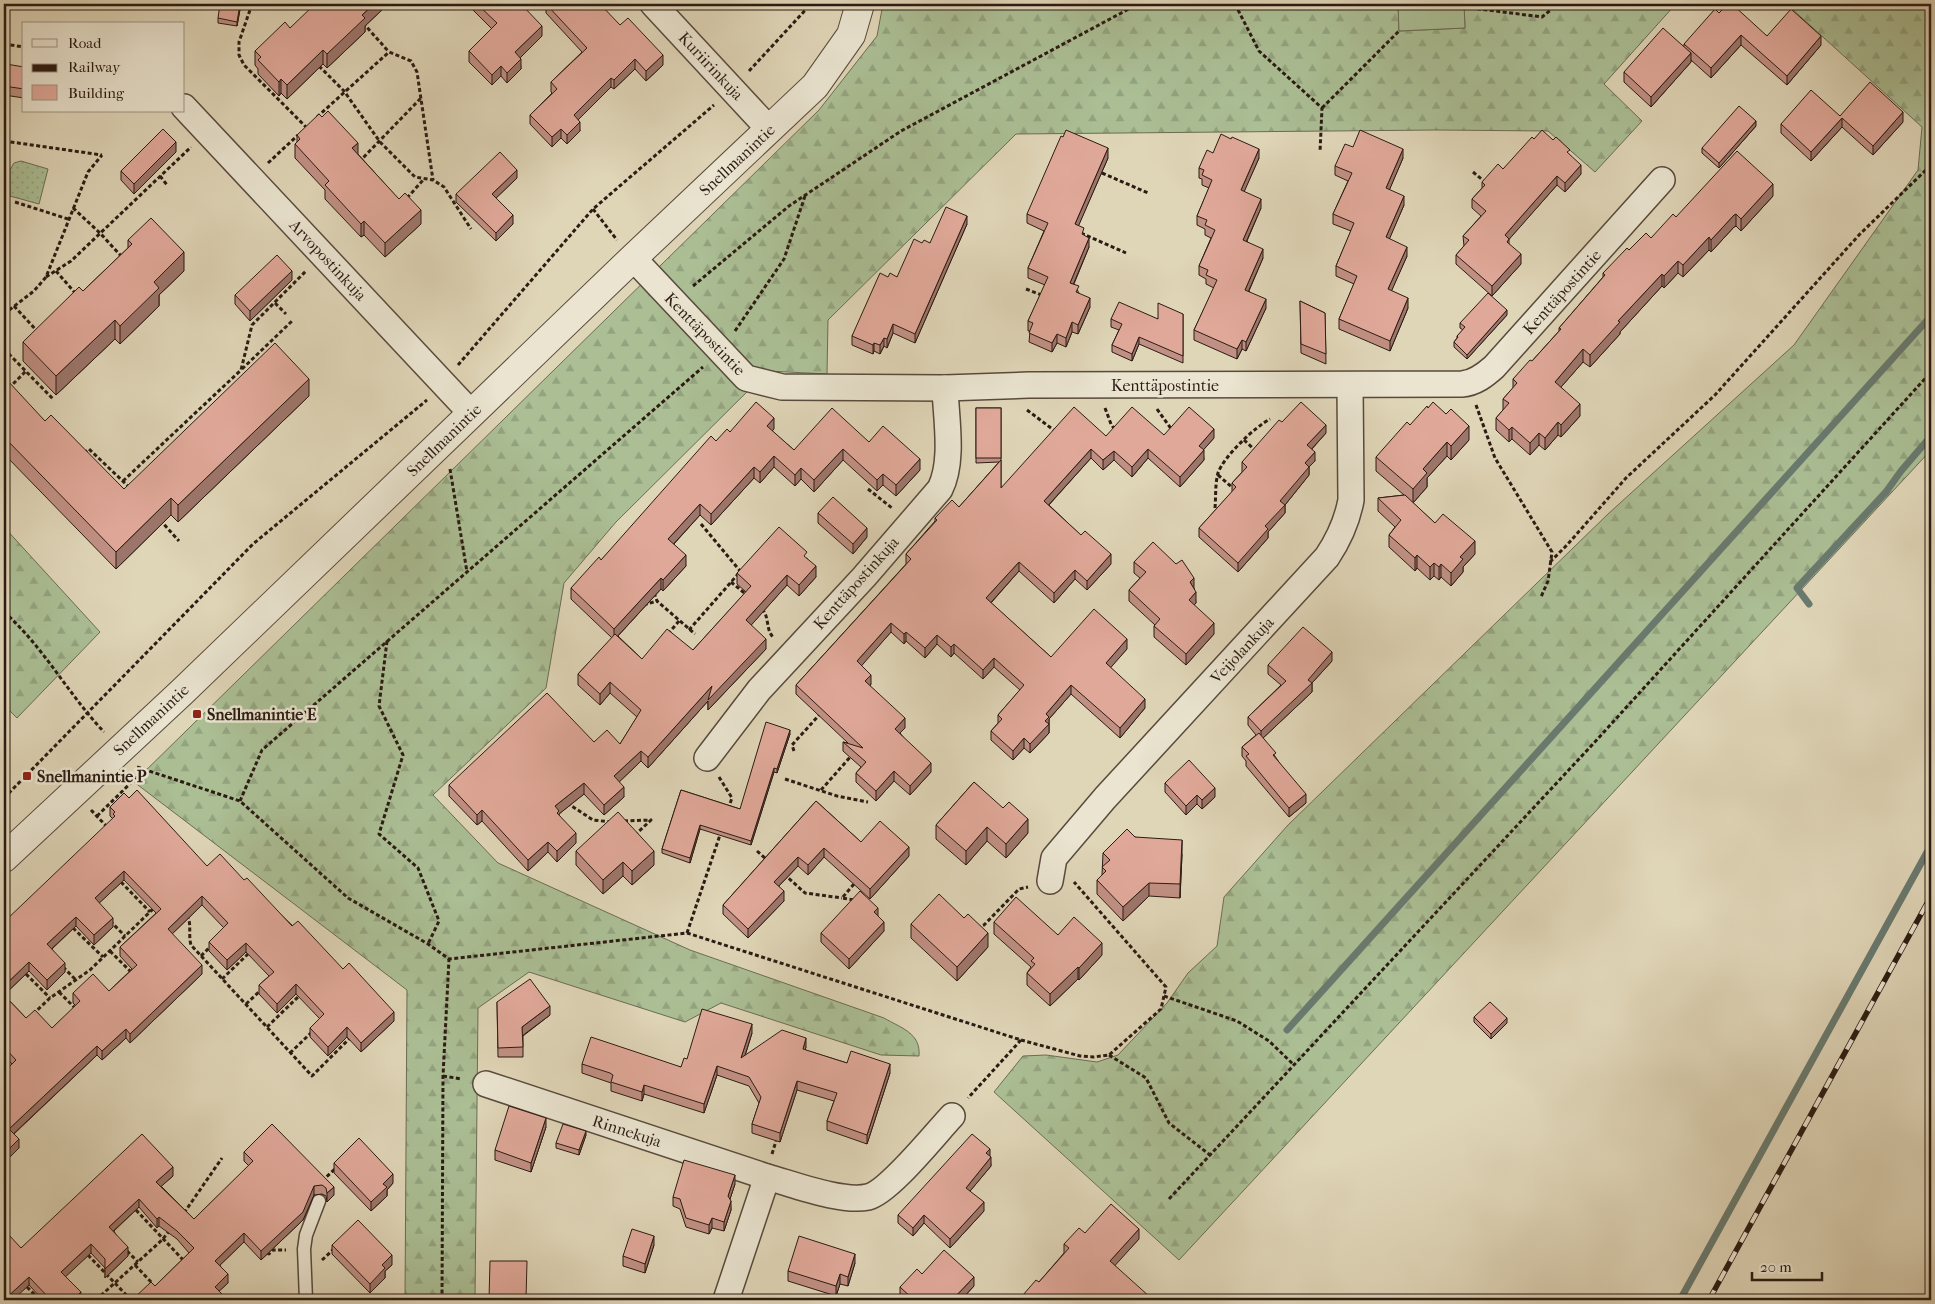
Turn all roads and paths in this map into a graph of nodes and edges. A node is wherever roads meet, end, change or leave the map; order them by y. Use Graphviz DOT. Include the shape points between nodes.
graph roads {
  1 [pos="252,4"];
  2 [pos="653,4"];
  3 [pos="811,4"];
  4 [pos="860,4"];
  5 [pos="1138,4"];
  6 [pos="1235,4"];
  7 [pos="1558,4"];
  8 [pos="1464,7"];
  9 [pos="363,23"];
  10 [pos="1399,31"];
  11 [pos="4,44"];
  12 [pos="22,47"];
  13 [pos="389,52"];
  14 [pos="318,65"];
  15 [pos="733,88"];
  16 [pos="344,91"];
  17 [pos="421,98"];
  18 [pos="8,106"];
  19 [pos="185,108"];
  20 [pos="1322,108"];
  21 [pos="4,117"];
  22 [pos="315,119"];
  23 [pos="769,128"];
  24 [pos="207,132"];
  25 [pos="4,141"];
  26 [pos="380,142"];
  27 [pos="1320,152"];
  28 [pos="1931,165"];
  29 [pos="355,166"];
  30 [pos="1473,172"];
  31 [pos="1102,173"];
  32 [pos="160,176"];
  33 [pos="251,179"];
  34 [pos="424,179"];
  35 [pos="433,180"];
  36 [pos="1662,180"];
  37 [pos="1486,182"];
  38 [pos="167,185"];
  39 [pos="1148,193"];
  40 [pos="805,196"];
  41 [pos="15,202"];
  42 [pos="402,203"];
  43 [pos="73,208"];
  44 [pos="593,209"];
  45 [pos="68,218"];
  46 [pos="471,229"];
  47 [pos="1076,231"];
  48 [pos="100,233"];
  49 [pos="1126,253"];
  50 [pos="322,254"];
  51 [pos="124,258"];
  52 [pos="633,258"];
  53 [pos="56,271"];
  54 [pos="46,277"];
  55 [pos="1026,289"];
  56 [pos="1044,296"];
  57 [pos="80,299"];
  58 [pos="275,303"];
  59 [pos="674,303"];
  60 [pos="14,306"];
  61 [pos="4,314"];
  62 [pos="286,314"];
  63 [pos="292,321"];
  64 [pos="42,336"];
  65 [pos="4,349"];
  66 [pos="720,352"];
  67 [pos="241,370"];
  68 [pos="26,371"];
  69 [pos="1931,372"];
  70 [pos="246,376"];
  71 [pos="443,383"];
  72 [pos="1468,383"];
  73 [pos="1350,385"];
  74 [pos="945,388"];
  75 [pos="4,393"];
  76 [pos="54,400"];
  77 [pos="200,409"];
  78 [pos="1021,410"];
  79 [pos="471,413"];
  80 [pos="206,415"];
  81 [pos="1270,419"];
  82 [pos="1059,433"];
  83 [pos="445,438"];
  84 [pos="1244,440"];
  85 [pos="157,449"];
  86 [pos="1258,452"];
  87 [pos="163,455"];
  88 [pos="78,459"];
  89 [pos="1218,474"];
  90 [pos="124,481"];
  91 [pos="868,489"];
  92 [pos="1234,490"];
  93 [pos="135,494"];
  94 [pos="1215,508"];
  95 [pos="154,514"];
  96 [pos="910,523"];
  97 [pos="701,524"];
  98 [pos="179,541"];
  99 [pos="1550,562"];
  100 [pos="746,566"];
  101 [pos="467,572"];
  102 [pos="741,572"];
  103 [pos="731,582"];
  104 [pos="651,586"];
  105 [pos="639,597"];
  106 [pos="1541,597"];
  107 [pos="752,600"];
  108 [pos="658,601"];
  109 [pos="759,607"];
  110 [pos="4,612"];
  111 [pos="679,621"];
  112 [pos="689,630"];
  113 [pos="695,634"];
  114 [pos="667,635"];
  115 [pos="772,637"];
  116 [pos="387,641"];
  117 [pos="823,711"];
  118 [pos="87,714"];
  119 [pos="120,749"];
  120 [pos="794,751"];
  121 [pos="853,755"];
  122 [pos="707,758"];
  123 [pos="145,769"];
  124 [pos="785,779"];
  125 [pos="821,790"];
  126 [pos="74,792"];
  127 [pos="4,798"];
  128 [pos="573,798"];
  129 [pos="560,799"];
  130 [pos="240,801"];
  131 [pos="868,802"];
  132 [pos="568,804"];
  133 [pos="561,810"];
  134 [pos="97,816"];
  135 [pos="726,816"];
  136 [pos="723,825"];
  137 [pos="110,830"];
  138 [pos="630,840"];
  139 [pos="758,851"];
  140 [pos="4,858"];
  141 [pos="769,861"];
  142 [pos="785,868"];
  143 [pos="1052,870"];
  144 [pos="121,882"];
  145 [pos="854,884"];
  146 [pos="842,898"];
  147 [pos="1011,898"];
  148 [pos="856,900"];
  149 [pos="1016,902"];
  150 [pos="156,906"];
  151 [pos="185,911"];
  152 [pos="150,912"];
  153 [pos="108,919"];
  154 [pos="73,928"];
  155 [pos="132,929"];
  156 [pos="972,932"];
  157 [pos="136,933"];
  158 [pos="687,933"];
  159 [pos="125,936"];
  160 [pos="214,944"];
  161 [pos="428,944"];
  162 [pos="110,950"];
  163 [pos="248,954"];
  164 [pos="201,956"];
  165 [pos="103,957"];
  166 [pos="448,959"];
  167 [pos="61,965"];
  168 [pos="26,974"];
  169 [pos="85,974"];
  170 [pos="135,976"];
  171 [pos="89,978"];
  172 [pos="222,979"];
  173 [pos="76,980"];
  174 [pos="264,987"];
  175 [pos="59,992"];
  176 [pos="299,996"];
  177 [pos="1164,996"];
  178 [pos="50,998"];
  179 [pos="246,1004"];
  180 [pos="77,1011"];
  181 [pos="28,1018"];
  182 [pos="267,1027"];
  183 [pos="315,1030"];
  184 [pos="349,1039"];
  185 [pos="1021,1040"];
  186 [pos="290,1053"];
  187 [pos="1110,1055"];
  188 [pos="4,1061"];
  189 [pos="1294,1065"];
  190 [pos="14,1072"];
  191 [pos="486,1084"];
  192 [pos="952,1116"];
  193 [pos="1210,1155"];
  194 [pos="222,1158"];
  195 [pos="337,1166"];
  196 [pos="767,1177"];
  197 [pos="1170,1199"];
  198 [pos="319,1201"];
  199 [pos="178,1209"];
  200 [pos="136,1210"];
  201 [pos="173,1227"];
  202 [pos="163,1240"];
  203 [pos="342,1242"];
  204 [pos="124,1248"];
  205 [pos="304,1248"];
  206 [pos="88,1255"];
  207 [pos="264,1256"];
  208 [pos="138,1262"];
  209 [pos="188,1264"];
  210 [pos="135,1265"];
  211 [pos="305,1271"];
  212 [pos="115,1284"];
  213 [pos="154,1285"];
  214 [pos="27,1287"];
  215 [pos="40,1300"];
  216 [pos="96,1300"];
  217 [pos="131,1300"];
  218 [pos="306,1300"];
  219 [pos="442,1300"];
  220 [pos="726,1300"];
  1 -- 33 [label="path" via="239,42 239,55 244,65 307,127"];
  2 -- 15 [label="street, Kuriirinkuja"];
  3 -- 15 [label="path"];
  4 -- 23 [label="street, Snellmanintie" via="851,35 815,86"];
  5 -- 40 [label="path" via="901,131"];
  6 -- 20 [label="path" via="1260,51"];
  7 -- 8 [label="path" via="1542,17"];
  9 -- 13 [label="path"];
  10 -- 20 [label="path"];
  11 -- 12 [label="path"];
  13 -- 16 [label="path"];
  13 -- 17 [label="path" via="410,61 417,72"];
  14 -- 16 [label="path"];
  15 -- 23 [label="street, Kuriirinkuja"];
  15 -- 44 [label="path"];
  16 -- 22 [label="path"];
  16 -- 26 [label="path"];
  17 -- 26 [label="path"];
  17 -- 35 [label="path"];
  18 -- 21 [label="path"];
  19 -- 24 [label="street, Arvopostinkuja"];
  20 -- 27 [label="path"];
  23 -- 52 [label="street, Snellmanintie"];
  24 -- 32 [label="path"];
  24 -- 33 [label="street, Arvopostinkuja"];
  25 -- 43 [label="path" via="102,155 88,172"];
  26 -- 29 [label="path"];
  26 -- 34 [label="path" via="415,176"];
  28 -- 99 [label="path" via="1859,235 1715,395 1626,478 1568,546"];
  30 -- 37 [label="path"];
  31 -- 39 [label="path"];
  32 -- 38 [label="path"];
  32 -- 48 [label="path"];
  33 -- 50 [label="street, Arvopostinkuja"];
  34 -- 35 [label="path"];
  34 -- 42 [label="path"];
  35 -- 46 [label="path" via="444,187"];
  36 -- 72 [label="street, Kenttäpostintie" via="1494,367"];
  40 -- 59 [label="path"];
  40 -- 66 [label="path" via="784,259"];
  41 -- 45 [label="path"];
  43 -- 45 [label="path"];
  43 -- 48 [label="path"];
  44 -- 52 [label="path"];
  44 -- 71 [label="path"];
  45 -- 54 [label="path"];
  47 -- 49 [label="path"];
  48 -- 51 [label="path"];
  48 -- 53 [label="path"];
  50 -- 58 [label="path"];
  50 -- 71 [label="street, Arvopostinkuja"];
  52 -- 59 [label="street, Kenttäpostintie"];
  52 -- 79 [label="street, Snellmanintie"];
  53 -- 54 [label="path"];
  53 -- 57 [label="path"];
  54 -- 60 [label="path"];
  55 -- 56 [label="path"];
  58 -- 62 [label="path"];
  58 -- 67 [label="path" via="252,325"];
  59 -- 66 [label="street, Kenttäpostintie"];
  60 -- 61 [label="path"];
  60 -- 64 [label="path"];
  63 -- 67 [label="path"];
  65 -- 68 [label="path"];
  66 -- 74 [label="street, Kenttäpostintie" via="746,378 782,386"];
  66 -- 101 [label="path"];
  67 -- 70 [label="path"];
  67 -- 77 [label="path"];
  68 -- 75 [label="path"];
  68 -- 76 [label="path"];
  69 -- 189 [label="path" via="1593,744"];
  71 -- 79 [label="street, Arvopostinkuja"];
  71 -- 118 [label="path" via="425,402 253,544"];
  72 -- 73 [label="street, Kenttäpostintie"];
  72 -- 99 [label="path" via="1495,458 1552,552"];
  73 -- 74 [label="street, Kenttäpostintie"];
  73 -- 143 [label="street, Veijolankuja" via="1351,500 1340,538 1327,557 1105,798"];
  74 -- 96 [label="street, Kenttäpostinkuja" via="946,477 940,489"];
  77 -- 80 [label="path"];
  77 -- 85 [label="path"];
  78 -- 82 [label="path" via="1029,410"];
  79 -- 83 [label="street, Snellmanintie"];
  81 -- 84 [label="path" via="1257,426"];
  83 -- 101 [label="path"];
  83 -- 119 [label="street, Snellmanintie"];
  84 -- 86 [label="path"];
  84 -- 89 [label="path"];
  85 -- 87 [label="path"];
  85 -- 90 [label="path"];
  88 -- 90 [label="path" via="89,449"];
  89 -- 92 [label="path"];
  89 -- 94 [label="path"];
  90 -- 93 [label="path"];
  91 -- 96 [label="path"];
  95 -- 98 [label="path"];
  96 -- 122 [label="street, Kenttäpostinkuja" via="759,690"];
  97 -- 102 [label="path"];
  99 -- 106 [label="path" via="1548,581"];
  100 -- 102 [label="path"];
  101 -- 116 [label="path"];
  102 -- 103 [label="path"];
  103 -- 107 [label="path"];
  103 -- 112 [label="path"];
  104 -- 108 [label="path"];
  105 -- 108 [label="path" via="647,604"];
  108 -- 111 [label="path"];
  109 -- 115 [label="path" via="766,613"];
  110 -- 118 [label="path" via="21,626"];
  111 -- 112 [label="path"];
  111 -- 114 [label="path"];
  112 -- 113 [label="path"];
  116 -- 130 [label="path" via="262,750"];
  116 -- 161 [label="path" via="380,706 403,755 379,834 418,868 439,921"];
  117 -- 120 [label="path" via="792,745"];
  118 -- 119 [label="path"];
  118 -- 127 [label="path"];
  119 -- 123 [label="path" via="138,767"];
  119 -- 126 [label="street, Snellmanintie"];
  121 -- 125 [label="path"];
  122 -- 135 [label="path" via="732,798"];
  123 -- 130 [label="path"];
  123 -- 134 [label="path"];
  124 -- 125 [label="path"];
  125 -- 131 [label="path"];
  126 -- 134 [label="path"];
  126 -- 140 [label="street, Snellmanintie"];
  128 -- 132 [label="path"];
  129 -- 132 [label="path"];
  130 -- 161 [label="path" via="348,898"];
  132 -- 133 [label="path"];
  132 -- 138 [label="path" via="601,822 651,820"];
  134 -- 137 [label="path"];
  136 -- 158 [label="path"];
  139 -- 141 [label="path"];
  142 -- 146 [label="path" via="781,872 805,892"];
  143 -- 147 [label="path" via="1018,890"];
  143 -- 177 [label="path" via="1166,987"];
  144 -- 152 [label="path"];
  145 -- 146 [label="path"];
  146 -- 148 [label="path"];
  147 -- 149 [label="path"];
  147 -- 156 [label="path" via="984,925"];
  150 -- 152 [label="path"];
  151 -- 164 [label="path" via="189,918 189,938"];
  152 -- 155 [label="path"];
  153 -- 159 [label="path"];
  154 -- 165 [label="path"];
  155 -- 157 [label="path"];
  155 -- 159 [label="path"];
  158 -- 166 [label="path"];
  158 -- 185 [label="path"];
  159 -- 162 [label="path"];
  160 -- 164 [label="path"];
  161 -- 166 [label="path"];
  162 -- 165 [label="path"];
  162 -- 170 [label="path"];
  163 -- 172 [label="path"];
  164 -- 172 [label="path"];
  165 -- 169 [label="path"];
  166 -- 219 [label="path" via="443,1076"];
  167 -- 173 [label="path"];
  168 -- 178 [label="path"];
  169 -- 171 [label="path"];
  169 -- 173 [label="path"];
  172 -- 179 [label="path"];
  173 -- 175 [label="path"];
  174 -- 179 [label="path"];
  175 -- 178 [label="path"];
  175 -- 180 [label="path"];
  176 -- 182 [label="path"];
  177 -- 187 [label="path" via="1161,1009"];
  177 -- 189 [label="path" via="1237,1021 1269,1041"];
  178 -- 181 [label="path" via="34,1016"];
  179 -- 182 [label="path"];
  182 -- 186 [label="path"];
  183 -- 186 [label="path"];
  184 -- 186 [label="path" via="312,1076"];
  185 -- 187 [label="path" via="1080,1056"];
  185 -- 192 [label="path"];
  187 -- 193 [label="path" via="1146,1078 1170,1123"];
  188 -- 190 [label="path"];
  189 -- 193 [label="path"];
  191 -- 196 [label="street, Rinnekuja"];
  192 -- 196 [label="street, Rinnekuja" via="888,1186 868,1197 840,1197"];
  193 -- 197 [label="path"];
  194 -- 199 [label="path" via="183,1215"];
  195 -- 198 [label="path" via="316,1186"];
  196 -- 220 [label="street"];
  198 -- 205 [label="lane"];
  200 -- 202 [label="path"];
  201 -- 202 [label="path"];
  202 -- 208 [label="path"];
  202 -- 209 [label="path"];
  203 -- 211 [label="path"];
  204 -- 208 [label="path"];
  205 -- 207 [label="path" via="273,1250"];
  205 -- 211 [label="lane"];
  206 -- 212 [label="path"];
  208 -- 210 [label="path"];
  210 -- 212 [label="path"];
  210 -- 213 [label="path"];
  211 -- 218 [label="lane"];
  212 -- 216 [label="path"];
  212 -- 217 [label="path"];
  214 -- 215 [label="path"];
}
